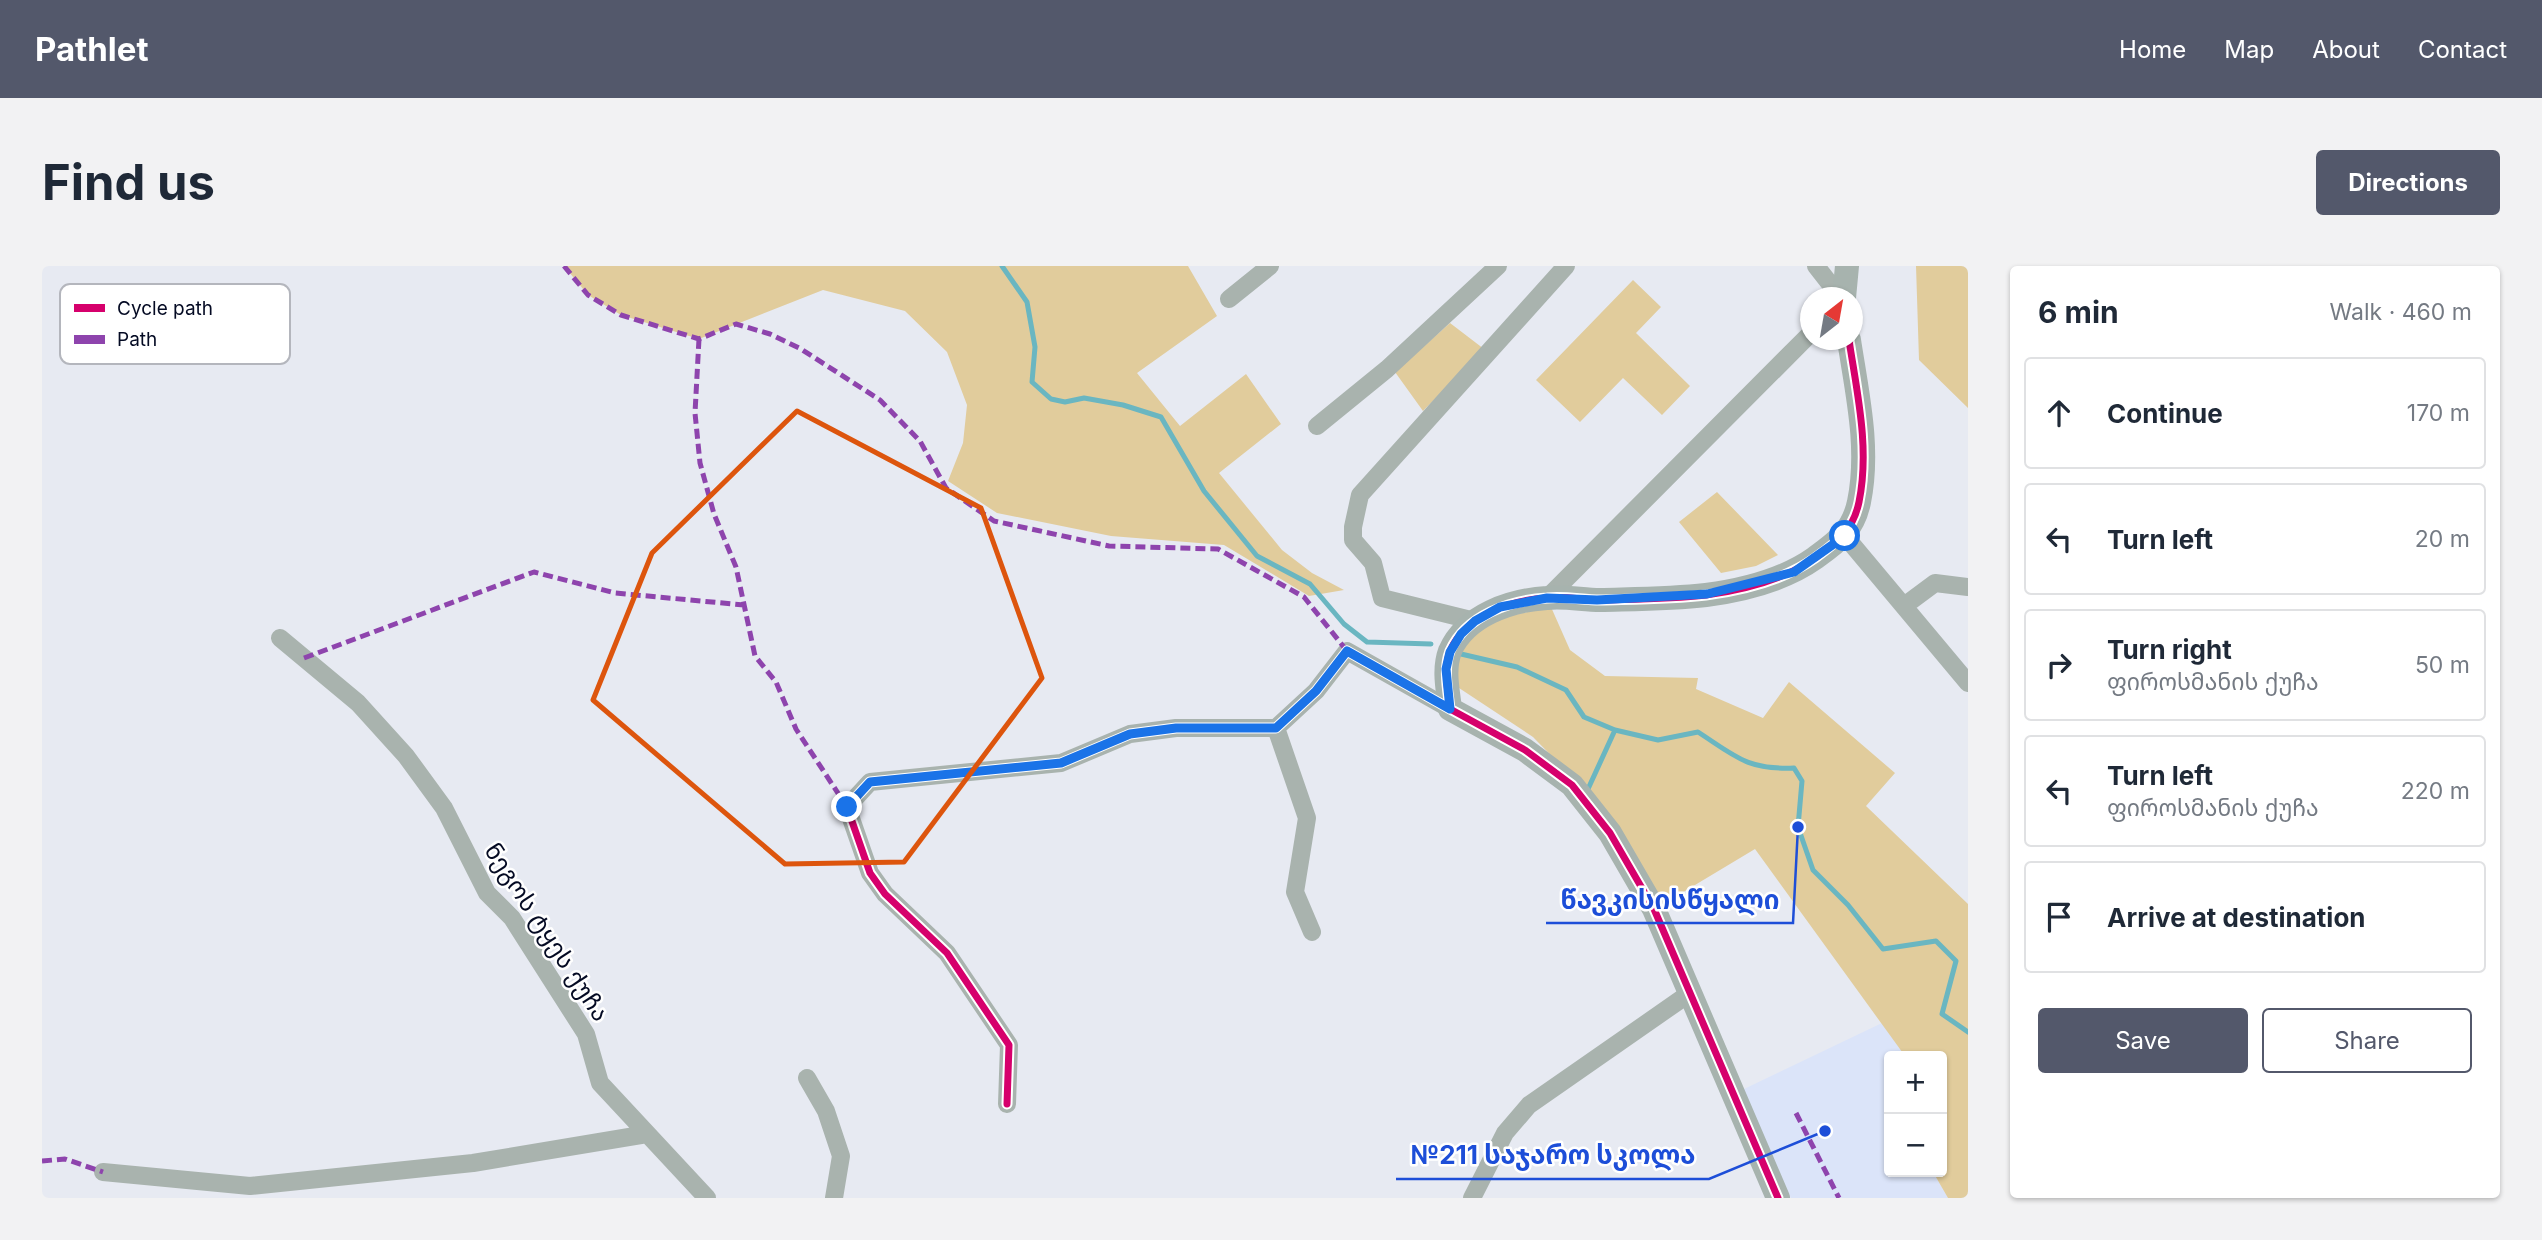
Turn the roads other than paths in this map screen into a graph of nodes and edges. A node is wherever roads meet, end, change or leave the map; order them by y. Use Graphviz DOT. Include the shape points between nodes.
graph roads {
  1 [pos="1270,266"];
  2 [pos="1498,266"];
  3 [pos="1566,266"];
  4 [pos="1816,266"];
  5 [pos="1847,266"];
  6 [pos="1833,287"];
  7 [pos="1844,287"];
  8 [pos="1229,299"];
  9 [pos="1800,344"];
  10 [pos="1851,350"];
  11 [pos="1317,426"];
  12 [pos="1845,536"];
  13 [pos="1968,587"];
  14 [pos="1547,598"];
  15 [pos="1904,606"];
  16 [pos="1475,621"];
  17 [pos="280,638"];
  18 [pos="1968,683"];
  19 [pos="1450,709"];
  20 [pos="1276,728"];
  21 [pos="1312,932"];
  22 [pos="1690,993"];
  23 [pos="807,1078"];
  24 [pos="1007,1104"];
  25 [pos="647,1134"];
  26 [pos="103,1172"];
  27 [pos="707,1198"];
  28 [pos="834,1198"];
  29 [pos="1472,1198"];
  30 [pos="1778,1198"];
  1 -- 8 [label="street"];
  2 -- 11 [label="street" via="1387,369"];
  3 -- 16 [label="street" via="1360,495 1353,540 1373,563 1382,598"];
  4 -- 6 [label="street"];
  5 -- 7 [label="street"];
  9 -- 14 [label="street"];
  10 -- 12 [label="street" via="1863,460 1859,504"];
  12 -- 14 [label="street" via="1794,572 1739,588 1666,597"];
  12 -- 15 [label="street"];
  13 -- 15 [label="street" via="1936,583"];
  14 -- 16 [label="street" via="1500,607"];
  15 -- 18 [label="street"];
  16 -- 19 [label="street" via="1450,652 1446,669"];
  17 -- 25 [label="street, ნეგოს ტყეს ქუჩა" via="358,703 406,756 444,808 487,893 512,918 586,1034 600,1083"];
  19 -- 20 [label="street" via="1347,651 1316,691"];
  19 -- 22 [label="street" via="1525,750 1572,785 1610,833 1654,909"];
  20 -- 21 [label="street" via="1307,818 1295,892"];
  20 -- 24 [label="street" via="1176,728 1130,734 1061,763 870,782 847,807 870,873 885,894 947,953 1009,1045"];
  22 -- 29 [label="street" via="1529,1105 1505,1133"];
  22 -- 30 [label="street"];
  23 -- 28 [label="street" via="826,1111 841,1156"];
  25 -- 26 [label="street" via="473,1163 250,1186"];
  25 -- 27 [label="street, ნეგოს ტყეს ქუჩა"];
}
